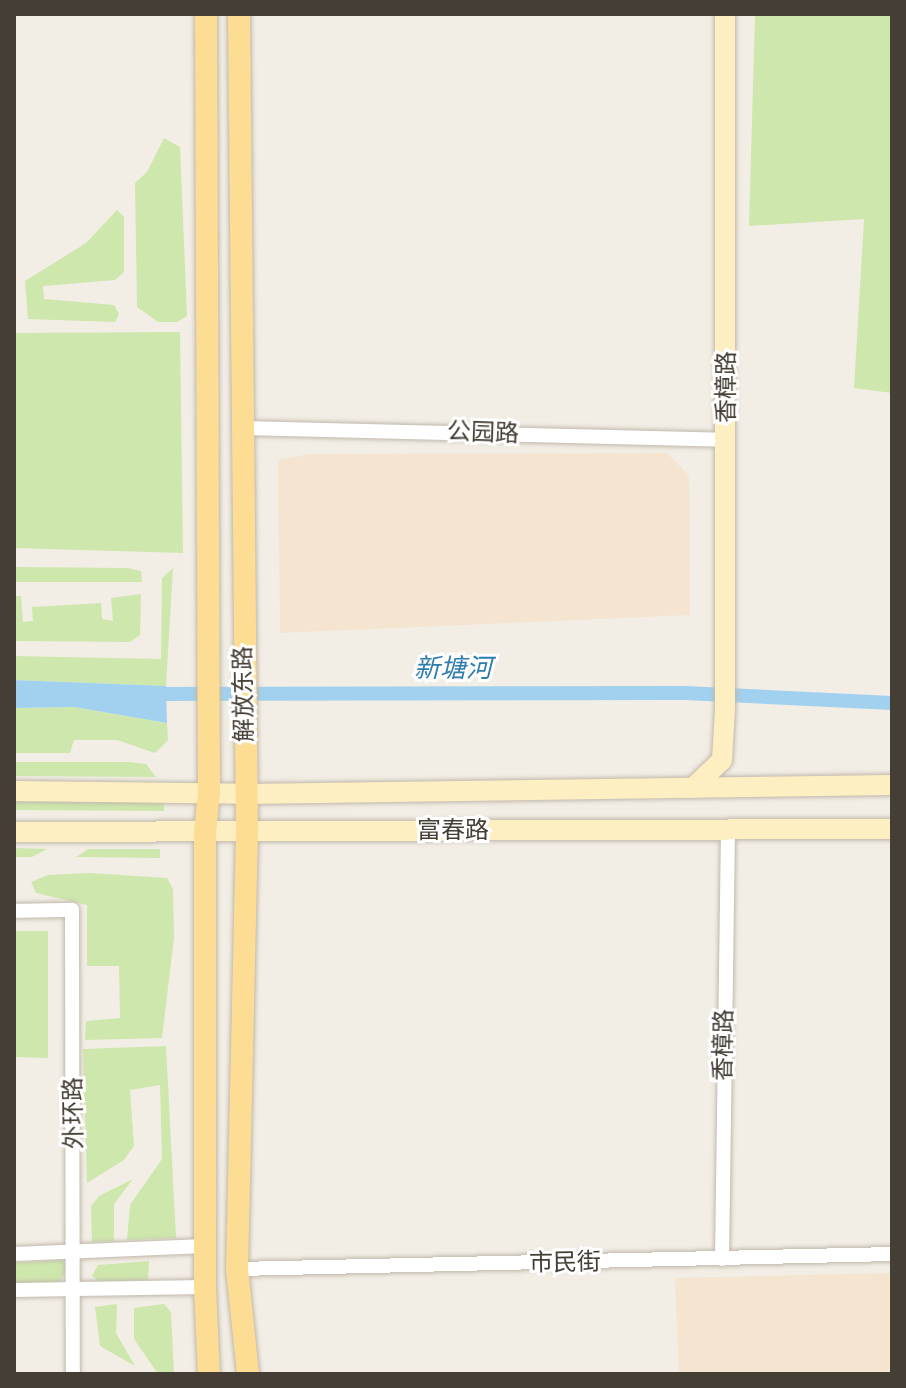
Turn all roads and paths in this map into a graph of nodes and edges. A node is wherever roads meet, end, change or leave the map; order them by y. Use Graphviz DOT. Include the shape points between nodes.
graph roads {
  1 [pos="206,14"];
  2 [pos="239,14"];
  3 [pos="725,14"];
  4 [pos="239,428"];
  5 [pos="727,440"];
  6 [pos="722,760"];
  7 [pos="892,785"];
  8 [pos="757,787"];
  9 [pos="693,788"];
  10 [pos="14,791"];
  11 [pos="209,792"];
  12 [pos="246,794"];
  13 [pos="892,829"];
  14 [pos="247,830"];
  15 [pos="728,831"];
  16 [pos="14,832"];
  17 [pos="205,833"];
  18 [pos="14,911"];
  19 [pos="205,1246"];
  20 [pos="76,1252"];
  21 [pos="14,1254"];
  22 [pos="892,1254"];
  23 [pos="722,1259"];
  24 [pos="237,1269"];
  25 [pos="205,1287"];
  26 [pos="14,1290"];
  27 [pos="74,1290"];
  28 [pos="73,1374"];
  29 [pos="209,1374"];
  30 [pos="248,1374"];
  1 -- 11 [label="main road, 解放东路"];
  2 -- 4 [label="main road, 解放东路"];
  3 -- 5 [label="main road, 香樟路"];
  4 -- 5 [label="street, 公园路"];
  4 -- 12 [label="main road, 解放东路"];
  5 -- 6 [label="main road, 香樟路"];
  6 -- 8 [label="main road"];
  6 -- 9 [label="main road"];
  7 -- 8 [label="main road, 富春路"];
  8 -- 9 [label="main road, 富春路"];
  9 -- 12 [label="main road, 富春路"];
  10 -- 11 [label="main road, 富春路"];
  11 -- 12 [label="main road, 富春路"];
  11 -- 17 [label="main road, 解放东路"];
  12 -- 14 [label="main road, 解放东路"];
  13 -- 15 [label="main road, 富春路"];
  14 -- 15 [label="main road, 富春路"];
  14 -- 17 [label="main road, 富春路"];
  14 -- 24 [label="main road, 解放东路"];
  15 -- 23 [label="street, 香樟路"];
  16 -- 17 [label="main road, 富春路"];
  17 -- 19 [label="main road, 解放东路"];
  18 -- 20 [label="street, 外环路" via="72,910"];
  19 -- 20 [label="street"];
  19 -- 25 [label="main road, 解放东路"];
  20 -- 21 [label="street"];
  20 -- 27 [label="street, 外环路"];
  22 -- 23 [label="street, 市民街"];
  23 -- 24 [label="street, 市民街"];
  24 -- 30 [label="main road, 解放东路"];
  25 -- 27 [label="street"];
  25 -- 29 [label="main road, 解放东路"];
  26 -- 27 [label="street"];
  27 -- 28 [label="street, 外环路"];
}
